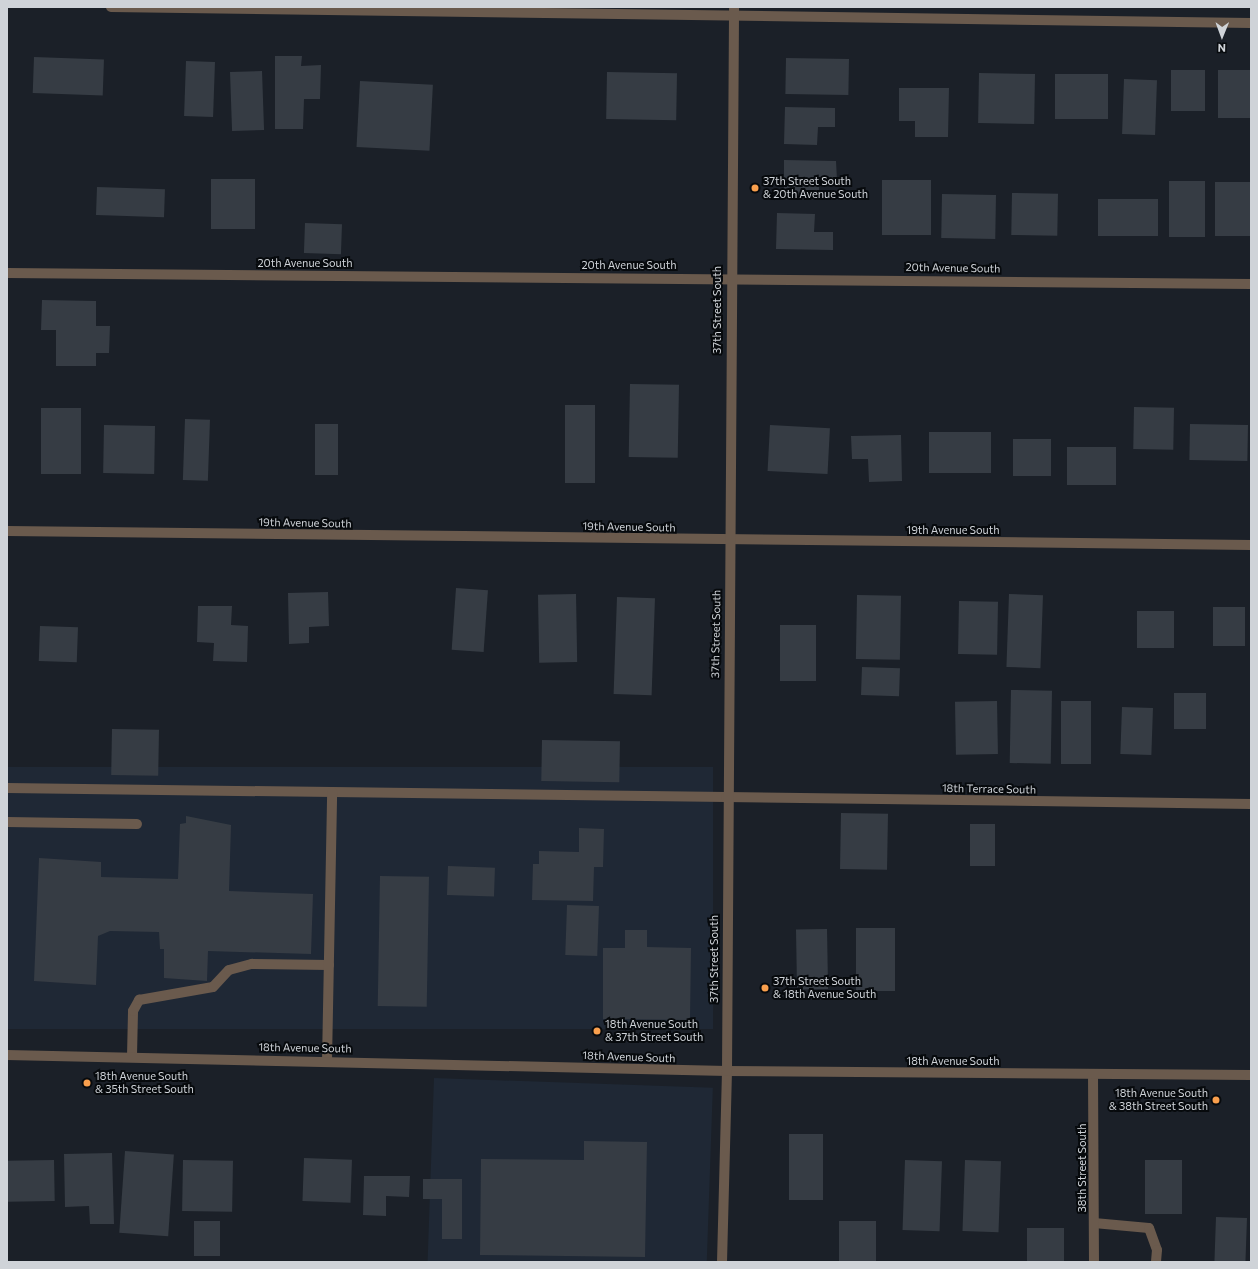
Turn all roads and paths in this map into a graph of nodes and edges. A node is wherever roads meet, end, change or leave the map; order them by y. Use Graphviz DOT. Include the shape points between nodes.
graph roads {
  1 [pos="110,7"];
  2 [pos="734,11"];
  3 [pos="1251,23"];
  4 [pos="7,273"];
  5 [pos="729,277"];
  6 [pos="1251,284"];
  7 [pos="7,532"];
  8 [pos="729,540"];
  9 [pos="1251,545"];
  10 [pos="7,788"];
  11 [pos="332,792"];
  12 [pos="726,797"];
  13 [pos="1251,804"];
  14 [pos="7,822"];
  15 [pos="137,824"];
  16 [pos="329,965"];
  17 [pos="7,1055"];
  18 [pos="132,1056"];
  19 [pos="327,1061"];
  20 [pos="727,1071"];
  21 [pos="1093,1074"];
  22 [pos="1251,1075"];
  23 [pos="1094,1223"];
  24 [pos="722,1262"];
  25 [pos="1094,1262"];
  26 [pos="1156,1262"];
  1 -- 2 [label="street"];
  2 -- 3 [label="street"];
  2 -- 5 [label="street, 37th Street South"];
  4 -- 5 [label="street, 20th Avenue South"];
  5 -- 6 [label="street, 20th Avenue South"];
  5 -- 8 [label="street, 37th Street South"];
  7 -- 8 [label="street, 19th Avenue South"];
  8 -- 9 [label="street, 19th Avenue South"];
  8 -- 12 [label="street, 37th Street South"];
  10 -- 11 [label="street, 18th Terrace South"];
  11 -- 12 [label="street, 18th Terrace South"];
  11 -- 16 [label="street"];
  12 -- 13 [label="street, 18th Terrace South"];
  12 -- 20 [label="street, 37th Street South"];
  14 -- 15 [label="street"];
  16 -- 18 [label="street" via="252,964 228,970 213,987 139,1000 133,1011"];
  16 -- 19 [label="street"];
  17 -- 18 [label="street, 18th Avenue South"];
  18 -- 19 [label="street, 18th Avenue South"];
  19 -- 20 [label="street, 18th Avenue South"];
  20 -- 21 [label="street, 18th Avenue South"];
  20 -- 24 [label="street, 37th Street South"];
  21 -- 22 [label="street, 18th Avenue South"];
  21 -- 23 [label="street, 38th Street South"];
  23 -- 25 [label="street, 38th Street South"];
  23 -- 26 [label="street" via="1149,1228 1157,1250"];
}
